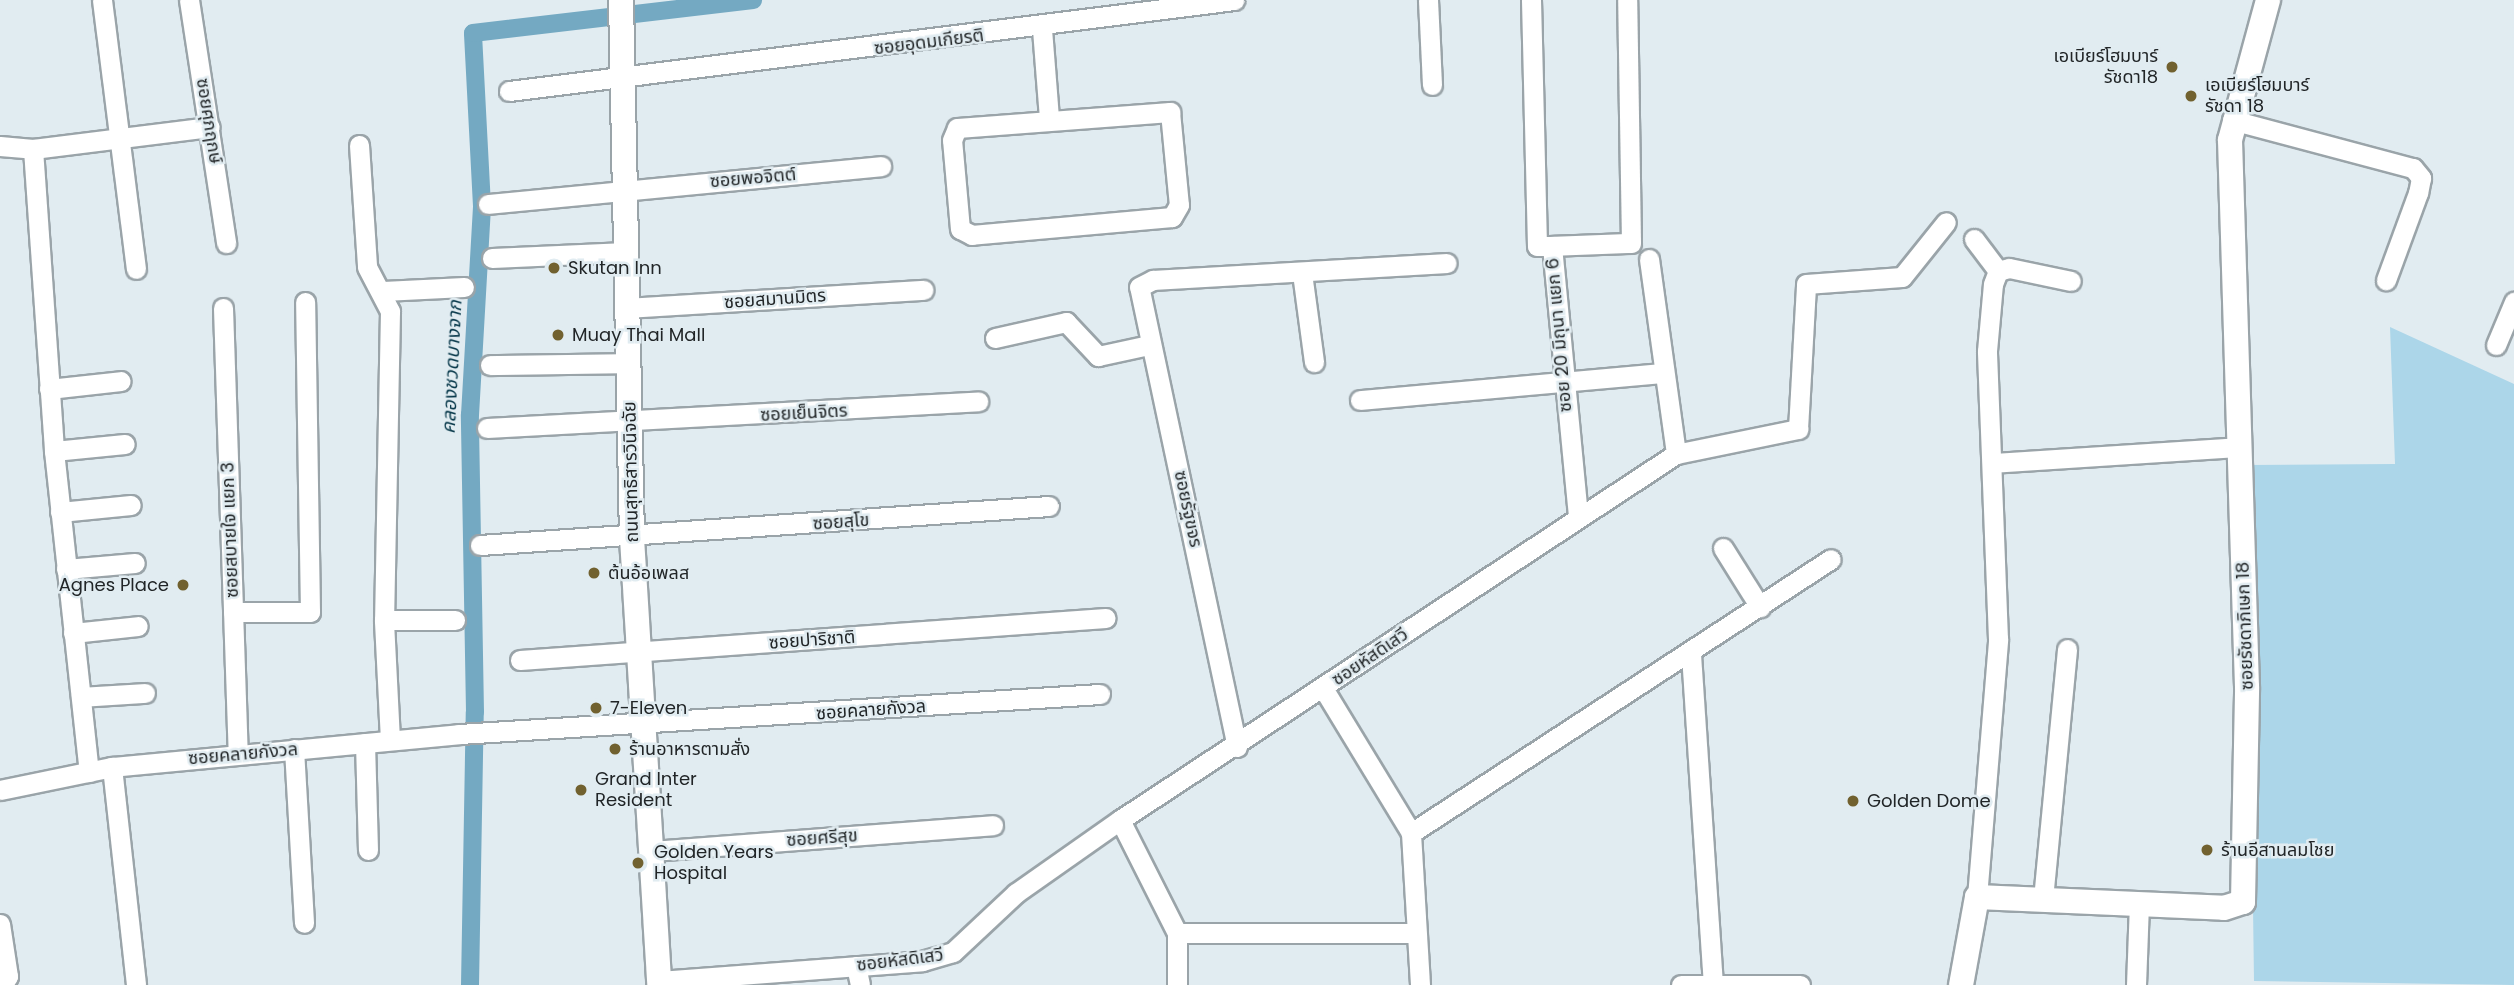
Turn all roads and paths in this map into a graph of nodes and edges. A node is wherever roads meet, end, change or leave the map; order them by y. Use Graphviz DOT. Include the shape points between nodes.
graph roads {
  1 [pos="102,0"];
  2 [pos="189,0"];
  3 [pos="1428,0"];
  4 [pos="1531,0"];
  5 [pos="1627,0"];
  6 [pos="2268,0"];
  7 [pos="1224,2"];
  8 [pos="621,12"];
  9 [pos="1042,29"];
  10 [pos="623,78"];
  11 [pos="1432,85"];
  12 [pos="509,91"];
  13 [pos="1049,117"];
  14 [pos="2232,120"];
  15 [pos="210,127"];
  16 [pos="122,138"];
  17 [pos="359,145"];
  18 [pos="0,146"];
  19 [pos="33,149"];
  20 [pos="881,166"];
  21 [pos="625,190"];
  22 [pos="488,204"];
  23 [pos="1946,222"];
  24 [pos="1974,239"];
  25 [pos="226,243"];
  26 [pos="1552,246"];
  27 [pos="626,252"];
  28 [pos="492,258"];
  29 [pos="1649,260"];
  30 [pos="1447,263"];
  31 [pos="136,269"];
  32 [pos="1998,271"];
  33 [pos="1302,273"];
  34 [pos="2386,280"];
  35 [pos="2071,281"];
  36 [pos="464,287"];
  37 [pos="923,290"];
  38 [pos="383,291"];
  39 [pos="305,302"];
  40 [pos="2514,302"];
  41 [pos="223,308"];
  42 [pos="627,308"];
  43 [pos="995,338"];
  44 [pos="1149,345"];
  45 [pos="2496,345"];
  46 [pos="628,362"];
  47 [pos="1314,362"];
  48 [pos="490,365"];
  49 [pos="1664,373"];
  50 [pos="121,381"];
  51 [pos="1562,386"];
  52 [pos="49,389"];
  53 [pos="1360,400"];
  54 [pos="978,401"];
  55 [pos="630,422"];
  56 [pos="487,428"];
  57 [pos="125,444"];
  58 [pos="2239,447"];
  59 [pos="54,451"];
  60 [pos="1676,454"];
  61 [pos="1992,463"];
  62 [pos="131,505"];
  63 [pos="1049,506"];
  64 [pos="60,512"];
  65 [pos="1578,516"];
  66 [pos="632,538"];
  67 [pos="480,545"];
  68 [pos="1723,548"];
  69 [pos="1831,559"];
  70 [pos="135,563"];
  71 [pos="66,569"];
  72 [pos="1760,607"];
  73 [pos="233,612"];
  74 [pos="1105,618"];
  75 [pos="384,620"];
  76 [pos="455,620"];
  77 [pos="138,626"];
  78 [pos="73,633"];
  79 [pos="2067,649"];
  80 [pos="639,653"];
  81 [pos="1691,654"];
  82 [pos="520,660"];
  83 [pos="1323,688"];
  84 [pos="145,693"];
  85 [pos="1100,694"];
  86 [pos="81,697"];
  87 [pos="643,726"];
  88 [pos="390,740"];
  89 [pos="365,743"];
  90 [pos="1237,747"];
  91 [pos="294,749"];
  92 [pos="238,753"];
  93 [pos="112,767"];
  94 [pos="89,772"];
  95 [pos="0,790"];
  96 [pos="1120,820"];
  97 [pos="993,825"];
  98 [pos="1411,833"];
  99 [pos="368,850"];
  100 [pos="651,851"];
  101 [pos="1977,897"];
  102 [pos="2043,899"];
  103 [pos="2139,903"];
  104 [pos="304,923"];
  105 [pos="0,924"];
  106 [pos="1177,933"];
  107 [pos="1415,933"];
  108 [pos="858,975"];
  109 [pos="659,983"];
  110 [pos="1713,983"];
  111 [pos="4,985"];
  112 [pos="136,985"];
  113 [pos="1177,985"];
  114 [pos="1420,985"];
  115 [pos="1681,985"];
  116 [pos="1800,985"];
  117 [pos="1961,985"];
  118 [pos="2136,985"];
  1 -- 16 [label="street"];
  2 -- 15 [label="street, ซอยศุภฤกษ์"];
  3 -- 11 [label="street"];
  4 -- 26 [label="street, ซอย 20 มิถุนา แยก 6" via="1537,246"];
  5 -- 26 [label="street" via="1631,243"];
  6 -- 14 [label="street, ซอยรัชดาภิเษก 18"];
  7 -- 9 [label="street, ซอยอุดมเกียรติ"];
  8 -- 10 [label="street, ถนนสุทธิสารวินิจฉัย"];
  9 -- 10 [label="street, ซอยอุดมเกียรติ"];
  9 -- 13 [label="street"];
  10 -- 12 [label="street, ซอยอุดมเกียรติ"];
  10 -- 21 [label="street, ถนนสุทธิสารวินิจฉัย"];
  13 -- 13 [label="street" via="1170,111 1177,213 1164,219 964,233 954,133 965,125"];
  14 -- 34 [label="street" via="2413,169 2421,178 2418,192"];
  14 -- 58 [label="street, ซอยรัชดาภิเษก 18"];
  15 -- 16 [label="street"];
  15 -- 25 [label="street, ซอยศุภฤกษ์"];
  16 -- 19 [label="street"];
  16 -- 31 [label="street"];
  17 -- 38 [label="street" via="368,267 372,284"];
  18 -- 19 [label="street"];
  19 -- 52 [label="street"];
  20 -- 21 [label="street, ซอยพอจิตต์"];
  21 -- 22 [label="street, ซอยพอจิตต์"];
  21 -- 27 [label="street, ถนนสุทธิสารวินิจฉัย"];
  23 -- 60 [label="street, ซอยหัสดิเสวี" via="1902,277 1806,284 1798,429"];
  24 -- 32 [label="street"];
  26 -- 51 [label="street, ซอย 20 มิถุนา แยก 6"];
  27 -- 28 [label="street"];
  27 -- 42 [label="street, ถนนสุทธิสารวินิจฉัย"];
  29 -- 49 [label="street"];
  30 -- 33 [label="street"];
  32 -- 35 [label="street"];
  32 -- 61 [label="street" via="1987,351"];
  33 -- 44 [label="street, ซอยรัฐขจร" via="1153,281 1137,293"];
  33 -- 47 [label="street"];
  36 -- 38 [label="street"];
  37 -- 42 [label="street, ซอยสมานมิตร"];
  38 -- 75 [label="street" via="390,311"];
  39 -- 73 [label="street" via="310,612"];
  40 -- 45 [label="street"];
  41 -- 73 [label="street, ซอยสบายใจ แยก 3"];
  42 -- 46 [label="street, ถนนสุทธิสารวินิจฉัย"];
  43 -- 44 [label="street" via="1066,322 1098,356"];
  44 -- 90 [label="street, ซอยรัฐขจร"];
  46 -- 48 [label="street"];
  46 -- 55 [label="street, ถนนสุทธิสารวินิจฉัย"];
  49 -- 51 [label="street"];
  49 -- 60 [label="street"];
  50 -- 52 [label="street"];
  51 -- 53 [label="street"];
  51 -- 65 [label="street, ซอย 20 มิถุนา แยก 6"];
  52 -- 59 [label="street"];
  54 -- 55 [label="street, ซอยเย็นจิตร"];
  55 -- 56 [label="street, ซอยเย็นจิตร"];
  55 -- 66 [label="street, ถนนสุทธิสารวินิจฉัย"];
  57 -- 59 [label="street"];
  58 -- 61 [label="street"];
  58 -- 103 [label="street, ซอยรัชดาภิเษก 18" via="2247,687 2243,902 2224,908"];
  59 -- 64 [label="street"];
  60 -- 65 [label="street, ซอยหัสดิเสวี"];
  61 -- 101 [label="street" via="1998,639"];
  62 -- 64 [label="street"];
  63 -- 66 [label="street, ซอยสุโข"];
  64 -- 71 [label="street"];
  65 -- 83 [label="street, ซอยหัสดิเสวี"];
  66 -- 67 [label="street, ซอยสุโข"];
  66 -- 80 [label="street, ถนนสุทธิสารวินิจฉัย"];
  68 -- 72 [label="street"];
  69 -- 72 [label="street"];
  70 -- 71 [label="street"];
  71 -- 78 [label="street"];
  72 -- 81 [label="street"];
  73 -- 92 [label="street, ซอยสบายใจ แยก 3"];
  74 -- 80 [label="street, ซอยปาริชาติ"];
  75 -- 76 [label="street"];
  75 -- 88 [label="street"];
  77 -- 78 [label="street"];
  78 -- 86 [label="street"];
  79 -- 102 [label="street"];
  80 -- 82 [label="street, ซอยปาริชาติ"];
  80 -- 87 [label="street, ถนนสุทธิสารวินิจฉัย"];
  81 -- 98 [label="street"];
  81 -- 110 [label="street"];
  83 -- 90 [label="street, ซอยหัสดิเสวี"];
  83 -- 98 [label="street"];
  84 -- 86 [label="street"];
  85 -- 87 [label="street, ซอยคลายกังวล"];
  86 -- 94 [label="street"];
  87 -- 88 [label="street, ซอยคลายกังวล" via="488,731"];
  87 -- 100 [label="street, ถนนสุทธิสารวินิจฉัย"];
  88 -- 89 [label="street, ซอยคลายกังวล"];
  89 -- 91 [label="street, ซอยคลายกังวล"];
  89 -- 99 [label="street"];
  90 -- 96 [label="street, ซอยหัสดิเสวี"];
  91 -- 92 [label="street, ซอยคลายกังวล"];
  91 -- 104 [label="street"];
  92 -- 93 [label="street, ซอยคลายกังวล"];
  93 -- 94 [label="street, ซอยคลายกังวล"];
  93 -- 112 [label="street"];
  94 -- 95 [label="street, ซอยคลายกังวล"];
  96 -- 106 [label="street"];
  96 -- 108 [label="street, ซอยหัสดิเสวี" via="1016,893 953,952"];
  97 -- 100 [label="street, ซอยศรีสุข"];
  98 -- 107 [label="street"];
  100 -- 109 [label="street, ถนนสุทธิสารวินิจฉัย"];
  101 -- 102 [label="street, ซอยรัชดาภิเษก 18"];
  101 -- 117 [label="street"];
  102 -- 103 [label="street, ซอยรัชดาภิเษก 18"];
  103 -- 118 [label="street"];
  105 -- 111 [label="street" via="8,976"];
  106 -- 107 [label="street"];
  106 -- 113 [label="street"];
  107 -- 114 [label="street"];
  108 -- 109 [label="street, ซอยหัสดิเสวี"];
  110 -- 115 [label="street"];
  110 -- 116 [label="street"];
}
